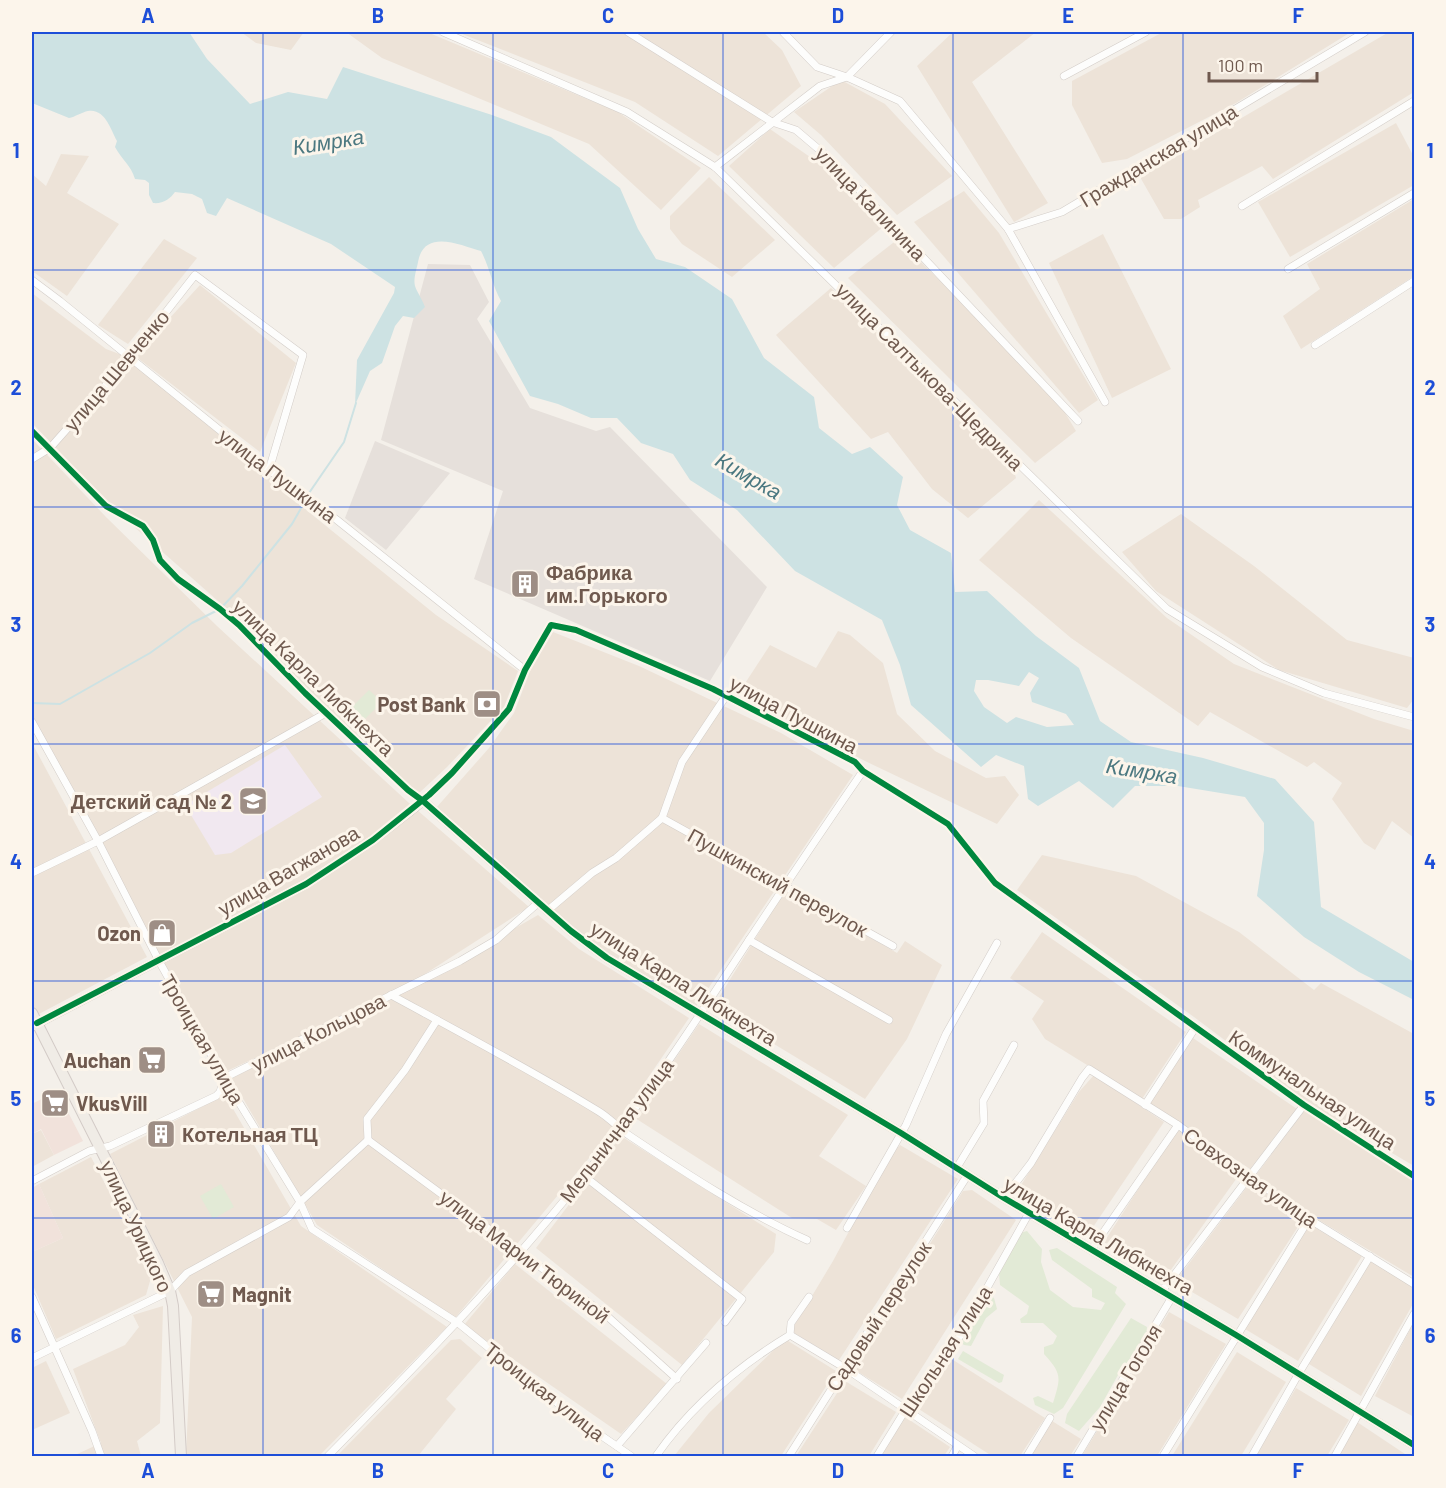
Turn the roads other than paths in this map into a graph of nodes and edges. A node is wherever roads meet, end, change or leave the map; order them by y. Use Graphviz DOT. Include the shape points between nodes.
graph roads {
  1 [pos="443,32"];
  2 [pos="628,32"];
  3 [pos="783,32"];
  4 [pos="891,32"];
  5 [pos="1146,32"];
  6 [pos="1365,32"];
  7 [pos="847,76"];
  8 [pos="1064,76"];
  9 [pos="1414,101"];
  10 [pos="772,122"];
  11 [pos="715,167"];
  12 [pos="1414,193"];
  13 [pos="1242,206"];
  14 [pos="1008,229"];
  15 [pos="1288,269"];
  16 [pos="32,280"];
  17 [pos="1414,281"];
  18 [pos="1315,345"];
  19 [pos="130,358"];
  20 [pos="1105,402"];
  21 [pos="1078,421"];
  22 [pos="32,431"];
  23 [pos="50,448"];
  24 [pos="32,459"];
  25 [pos="268,470"];
  26 [pos="551,625"];
  27 [pos="525,670"];
  28 [pos="726,696"];
  29 [pos="326,713"];
  30 [pos="1414,717"];
  31 [pos="32,722"];
  32 [pos="863,771"];
  33 [pos="423,801"];
  34 [pos="662,818"];
  35 [pos="98,841"];
  36 [pos="32,873"];
  37 [pos="784,886"];
  38 [pos="538,903"];
  39 [pos="547,911"];
  40 [pos="749,940"];
  41 [pos="997,943"];
  42 [pos="893,946"];
  43 [pos="159,962"];
  44 [pos="391,995"];
  45 [pos="700,1014"];
  46 [pos="33,1020"];
  47 [pos="437,1020"];
  48 [pos="889,1020"];
  49 [pos="1195,1028"];
  50 [pos="1014,1045"];
  51 [pos="225,1078"];
  52 [pos="1145,1105"];
  53 [pos="1304,1105"];
  54 [pos="1178,1125"];
  55 [pos="621,1129"];
  56 [pos="901,1132"];
  57 [pos="368,1140"];
  58 [pos="100,1148"];
  59 [pos="956,1169"];
  60 [pos="584,1176"];
  61 [pos="967,1176"];
  62 [pos="1414,1176"];
  63 [pos="1249,1177"];
  64 [pos="32,1181"];
  65 [pos="1004,1198"];
  66 [pos="300,1202"];
  67 [pos="1029,1213"];
  68 [pos="1309,1219"];
  69 [pos="847,1228"];
  70 [pos="807,1240"];
  71 [pos="1091,1250"];
  72 [pos="521,1252"];
  73 [pos="1370,1256"];
  74 [pos="1414,1284"];
  75 [pos="170,1291"];
  76 [pos="1162,1291"];
  77 [pos="808,1296"];
  78 [pos="32,1297"];
  79 [pos="1172,1297"];
  80 [pos="1414,1314"];
  81 [pos="725,1322"];
  82 [pos="458,1323"];
  83 [pos="789,1335"];
  84 [pos="1236,1335"];
  85 [pos="706,1343"];
  86 [pos="55,1346"];
  87 [pos="32,1358"];
  88 [pos="845,1368"];
  89 [pos="1299,1373"];
  90 [pos="677,1379"];
  91 [pos="906,1409"];
  92 [pos="1360,1410"];
  93 [pos="1050,1418"];
  94 [pos="1414,1445"];
  95 [pos="617,1446"];
  96 [pos="957,1447"];
  97 [pos="101,1456"];
  98 [pos="181,1456"];
  99 [pos="328,1456"];
  100 [pos="631,1456"];
  101 [pos="656,1456"];
  102 [pos="789,1456"];
  103 [pos="877,1456"];
  104 [pos="952,1456"];
  105 [pos="974,1456"];
  106 [pos="1027,1456"];
  107 [pos="1077,1456"];
  108 [pos="1163,1456"];
  109 [pos="1252,1456"];
  110 [pos="1335,1456"];
  1 -- 11 [label="street, улица Салтыкова-Щедрина" via="627,112"];
  2 -- 10 [label="street, улица Калинина"];
  3 -- 7 [label="street" via="817,67"];
  4 -- 7 [label="street"];
  5 -- 8 [label="street"];
  6 -- 14 [label="street, Гражданская улица" via="1062,212"];
  7 -- 10 [label="street" via="820,86"];
  7 -- 14 [label="street" via="900,101"];
  9 -- 13 [label="street"];
  10 -- 11 [label="street"];
  10 -- 21 [label="street, улица Калинина" via="796,130 829,158"];
  11 -- 30 [label="street, улица Салтыкова-Щедрина" via="1167,609 1262,667 1324,693"];
  12 -- 15 [label="street"];
  14 -- 20 [label="street"];
  16 -- 19 [label="street, улица Пушкина"];
  17 -- 18 [label="street"];
  19 -- 23 [label="street, улица Шевченко"];
  19 -- 25 [label="street, улица Пушкина"];
  19 -- 25 [label="street, улица Шевченко" via="195,274 303,355"];
  22 -- 23 [label="street, улица Карла Либкнехта"];
  23 -- 24 [label="street, улица Шевченко"];
  23 -- 29 [label="street, улица Карла Либкнехта" via="106,506 142,526 153,540 160,560 178,579 239,625"];
  25 -- 27 [label="street, улица Пушкина"];
  26 -- 27 [label="street, улица Вагжанова"];
  26 -- 28 [label="street, улица Пушкина" via="576,630"];
  27 -- 33 [label="street, улица Вагжанова" via="509,709"];
  28 -- 32 [label="street, улица Пушкина" via="855,762"];
  28 -- 34 [label="street" via="682,762"];
  29 -- 33 [label="street, улица Карла Либкнехта"];
  29 -- 35 [label="street"];
  31 -- 35 [label="street, Троицкая улица"];
  32 -- 37 [label="street, Мельничная улица"];
  32 -- 49 [label="street, улица Пушкина" via="948,824 995,883"];
  33 -- 38 [label="street, улица Карла Либкнехта"];
  33 -- 43 [label="street, улица Вагжанова" via="306,884"];
  34 -- 37 [label="street, Пушкинский переулок"];
  34 -- 39 [label="street"];
  35 -- 36 [label="street"];
  35 -- 43 [label="street, Троицкая улица"];
  37 -- 40 [label="street, Мельничная улица"];
  37 -- 42 [label="street, Пушкинский переулок"];
  38 -- 39 [label="street, улица Карла Либкнехта"];
  38 -- 44 [label="street, улица Кольцова" via="496,940"];
  39 -- 45 [label="street, улица Карла Либкнехта" via="607,958"];
  40 -- 45 [label="street, Мельничная улица"];
  40 -- 48 [label="street"];
  41 -- 56 [label="street" via="946,1035"];
  43 -- 46 [label="street, улица Вагжанова"];
  43 -- 51 [label="street, Троицкая улица"];
  44 -- 47 [label="street"];
  44 -- 51 [label="street, улица Кольцова"];
  45 -- 55 [label="street, Мельничная улица"];
  45 -- 56 [label="street, улица Карла Либкнехта"];
  46 -- 58 [label="main road, улица Урицкого"];
  47 -- 55 [label="street" via="601,1113"];
  47 -- 57 [label="street" via="367,1119"];
  49 -- 52 [label="street"];
  49 -- 53 [label="street, Коммунальная улица"];
  50 -- 59 [label="street" via="983,1101 984,1123"];
  51 -- 58 [label="street, улица Кольцова" via="216,1096"];
  51 -- 66 [label="street, Троицкая улица"];
  52 -- 54 [label="street, Совхозная улица"];
  52 -- 65 [label="street, Совхозная улица" via="1089,1069 1031,1163"];
  53 -- 62 [label="street, Коммунальная улица"];
  53 -- 63 [label="street"];
  54 -- 63 [label="street, Совхозная улица"];
  54 -- 71 [label="street"];
  55 -- 60 [label="street, Мельничная улица"];
  55 -- 70 [label="street" via="726,1197"];
  56 -- 59 [label="street, улица Карла Либкнехта"];
  56 -- 69 [label="street"];
  57 -- 66 [label="street"];
  57 -- 72 [label="street, улица Марии Тюриной"];
  58 -- 64 [label="street, улица Кольцова"];
  58 -- 75 [label="main road, улица Урицкого"];
  59 -- 61 [label="street, улица Карла Либкнехта"];
  60 -- 72 [label="street, Мельничная улица"];
  60 -- 81 [label="street" via="742,1299"];
  61 -- 65 [label="street, улица Карла Либкнехта"];
  61 -- 88 [label="street, Садовый переулок"];
  63 -- 68 [label="street, Совхозная улица"];
  63 -- 76 [label="street"];
  65 -- 67 [label="street, улица Карла Либкнехта"];
  66 -- 75 [label="street" via="289,1217 187,1273"];
  66 -- 82 [label="street, Троицкая улица" via="312,1229"];
  67 -- 71 [label="street, улица Карла Либкнехта"];
  67 -- 91 [label="street, Школьная улица" via="960,1336"];
  68 -- 73 [label="street, Совхозная улица"];
  68 -- 84 [label="street"];
  71 -- 76 [label="street, улица Карла Либкнехта"];
  72 -- 82 [label="street, Мельничная улица"];
  72 -- 90 [label="street, улица Марии Тюриной" via="607,1316"];
  73 -- 74 [label="street, Совхозная улица"];
  73 -- 89 [label="street"];
  75 -- 86 [label="street"];
  75 -- 98 [label="main road, улица Урицкого"];
  76 -- 79 [label="street, улица Карла Либкнехта"];
  77 -- 83 [label="street" via="791,1323"];
  78 -- 86 [label="street"];
  79 -- 84 [label="street, улица Карла Либкнехта"];
  79 -- 107 [label="street, улица Гоголя"];
  80 -- 92 [label="street"];
  82 -- 95 [label="street, Троицкая улица" via="577,1419"];
  82 -- 99 [label="street, Мельничная улица"];
  83 -- 88 [label="street"];
  83 -- 101 [label="street" via="752,1358 694,1409"];
  84 -- 89 [label="street, улица Карла Либкнехта"];
  84 -- 108 [label="street"];
  85 -- 90 [label="street"];
  86 -- 87 [label="street"];
  86 -- 97 [label="street"];
  88 -- 91 [label="street"];
  88 -- 102 [label="street, Садовый переулок"];
  89 -- 92 [label="street, улица Карла Либкнехта"];
  89 -- 109 [label="street"];
  90 -- 95 [label="street"];
  91 -- 96 [label="street"];
  91 -- 103 [label="street, Школьная улица"];
  92 -- 94 [label="street, улица Карла Либкнехта"];
  92 -- 110 [label="street"];
  93 -- 106 [label="street"];
  95 -- 100 [label="street, Троицкая улица"];
  96 -- 104 [label="street"];
  96 -- 105 [label="street"];
}
